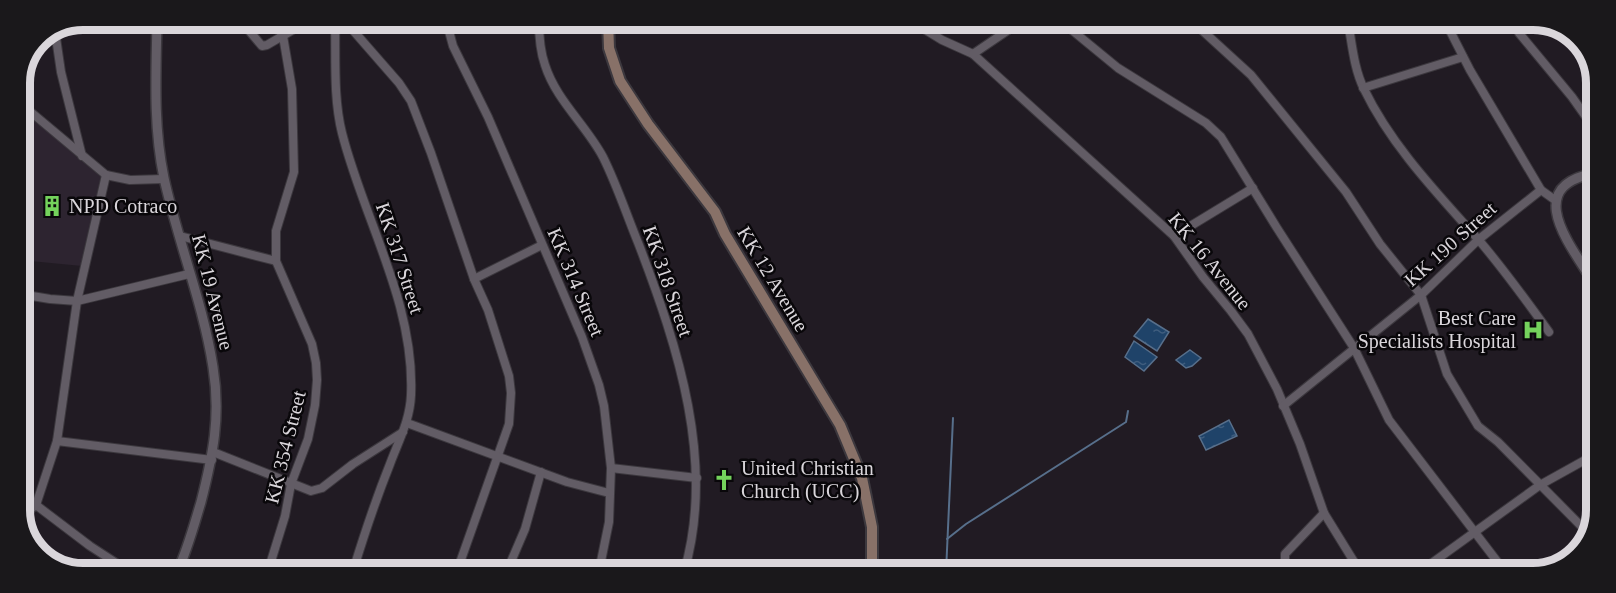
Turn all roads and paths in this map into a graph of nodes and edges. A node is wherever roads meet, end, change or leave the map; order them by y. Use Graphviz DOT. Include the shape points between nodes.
graph roads {
  1 [pos="157,30"];
  2 [pos="248,30"];
  3 [pos="280,30"];
  4 [pos="294,30"];
  5 [pos="335,30"];
  6 [pos="353,30"];
  7 [pos="449,30"];
  8 [pos="539,30"];
  9 [pos="608,30"];
  10 [pos="926,30"];
  11 [pos="1008,30"];
  12 [pos="1072,30"];
  13 [pos="1202,30"];
  14 [pos="1349,30"];
  15 [pos="1450,30"];
  16 [pos="1519,33"];
  17 [pos="284,36"];
  18 [pos="56,38"];
  19 [pos="973,54"];
  20 [pos="1463,57"];
  21 [pos="1363,88"];
  22 [pos="30,112"];
  23 [pos="1586,118"];
  24 [pos="82,156"];
  25 [pos="106,175"];
  26 [pos="1586,176"];
  27 [pos="164,179"];
  28 [pos="1253,188"];
  29 [pos="1540,190"];
  30 [pos="1557,197"];
  31 [pos="180,236"];
  32 [pos="1174,236"];
  33 [pos="1478,240"];
  34 [pos="542,245"];
  35 [pos="276,261"];
  36 [pos="1586,270"];
  37 [pos="189,274"];
  38 [pos="474,279"];
  39 [pos="1421,295"];
  40 [pos="30,296"];
  41 [pos="77,301"];
  42 [pos="1550,332"];
  43 [pos="1354,348"];
  44 [pos="1283,406"];
  45 [pos="405,427"];
  46 [pos="57,441"];
  47 [pos="213,456"];
  48 [pos="499,458"];
  49 [pos="1586,459"];
  50 [pos="610,468"];
  51 [pos="541,472"];
  52 [pos="697,478"];
  53 [pos="291,484"];
  54 [pos="1540,485"];
  55 [pos="609,493"];
  56 [pos="36,505"];
  57 [pos="30,510"];
  58 [pos="1324,513"];
  59 [pos="1583,528"];
  60 [pos="1476,532"];
  61 [pos="116,563"];
  62 [pos="181,563"];
  63 [pos="270,563"];
  64 [pos="356,563"];
  65 [pos="460,563"];
  66 [pos="510,563"];
  67 [pos="601,563"];
  68 [pos="686,563"];
  69 [pos="872,563"];
  70 [pos="1286,563"];
  71 [pos="1355,563"];
  72 [pos="1432,563"];
  73 [pos="1499,563"];
  1 -- 27 [label="street, KK 19 Avenue" via="156,115"];
  2 -- 17 [label="street" via="262,46"];
  3 -- 17 [label="street, KK 354 Street"];
  4 -- 17 [label="street"];
  5 -- 45 [label="street, KK 317 Street" via="341,128 403,319 411,378"];
  6 -- 38 [label="street" via="411,101"];
  7 -- 34 [label="street, KK 314 Street"];
  8 -- 52 [label="street, KK 318 Street" via="548,74 602,156 662,306 689,417"];
  9 -- 69 [label="main road, KK 12 Avenue" via="609,48 620,81 715,212 840,425 862,478 872,527"];
  10 -- 19 [label="street, KK 16 Avenue"];
  11 -- 19 [label="street"];
  12 -- 28 [label="street" via="1119,68 1206,123 1221,137"];
  13 -- 39 [label="street" via="1251,75 1346,192 1380,244"];
  14 -- 21 [label="street"];
  15 -- 20 [label="street"];
  16 -- 23 [label="street"];
  17 -- 35 [label="street, KK 354 Street" via="292,89 294,172 276,231"];
  18 -- 24 [label="street"];
  19 -- 32 [label="street, KK 16 Avenue"];
  20 -- 21 [label="street"];
  20 -- 29 [label="street"];
  21 -- 33 [label="street" via="1388,131"];
  22 -- 24 [label="street"];
  24 -- 25 [label="street"];
  25 -- 27 [label="street" via="130,180"];
  25 -- 41 [label="street"];
  26 -- 30 [label="street" via="1569,183"];
  27 -- 31 [label="street, KK 19 Avenue"];
  28 -- 32 [label="street"];
  28 -- 43 [label="street"];
  29 -- 30 [label="street"];
  29 -- 33 [label="street, KK 190 Street"];
  30 -- 36 [label="street" via="1559,224"];
  31 -- 35 [label="street"];
  31 -- 37 [label="street, KK 19 Avenue"];
  32 -- 44 [label="street, KK 16 Avenue" via="1248,334"];
  33 -- 39 [label="street, KK 190 Street"];
  33 -- 42 [label="street"];
  34 -- 38 [label="street"];
  34 -- 50 [label="street, KK 314 Street" via="599,385"];
  35 -- 53 [label="street, KK 354 Street" via="303,320 316,363 315,405 308,439"];
  37 -- 41 [label="street"];
  37 -- 47 [label="street, KK 19 Avenue" via="213,367"];
  38 -- 48 [label="street" via="508,376 511,410"];
  39 -- 43 [label="street, KK 190 Street"];
  39 -- 54 [label="street" via="1447,374 1465,407 1478,426"];
  40 -- 41 [label="street"];
  41 -- 46 [label="street"];
  43 -- 44 [label="street, KK 190 Street"];
  43 -- 60 [label="street" via="1389,420"];
  44 -- 58 [label="street, KK 16 Avenue"];
  45 -- 48 [label="street"];
  45 -- 53 [label="street" via="322,488 311,491"];
  45 -- 64 [label="street, KK 317 Street"];
  46 -- 47 [label="street"];
  46 -- 56 [label="street"];
  47 -- 53 [label="street" via="255,467"];
  47 -- 62 [label="street, KK 19 Avenue"];
  48 -- 51 [label="street"];
  48 -- 65 [label="street"];
  49 -- 54 [label="street"];
  50 -- 52 [label="street"];
  50 -- 55 [label="street, KK 314 Street"];
  51 -- 55 [label="street"];
  51 -- 66 [label="street"];
  52 -- 68 [label="street, KK 318 Street" via="697,504"];
  53 -- 63 [label="street, KK 354 Street"];
  54 -- 59 [label="street"];
  54 -- 60 [label="street"];
  55 -- 67 [label="street, KK 314 Street" via="609,522"];
  56 -- 57 [label="street"];
  56 -- 61 [label="street"];
  58 -- 70 [label="street" via="1285,554"];
  58 -- 71 [label="street, KK 16 Avenue"];
  60 -- 72 [label="street"];
  60 -- 73 [label="street"];
}
